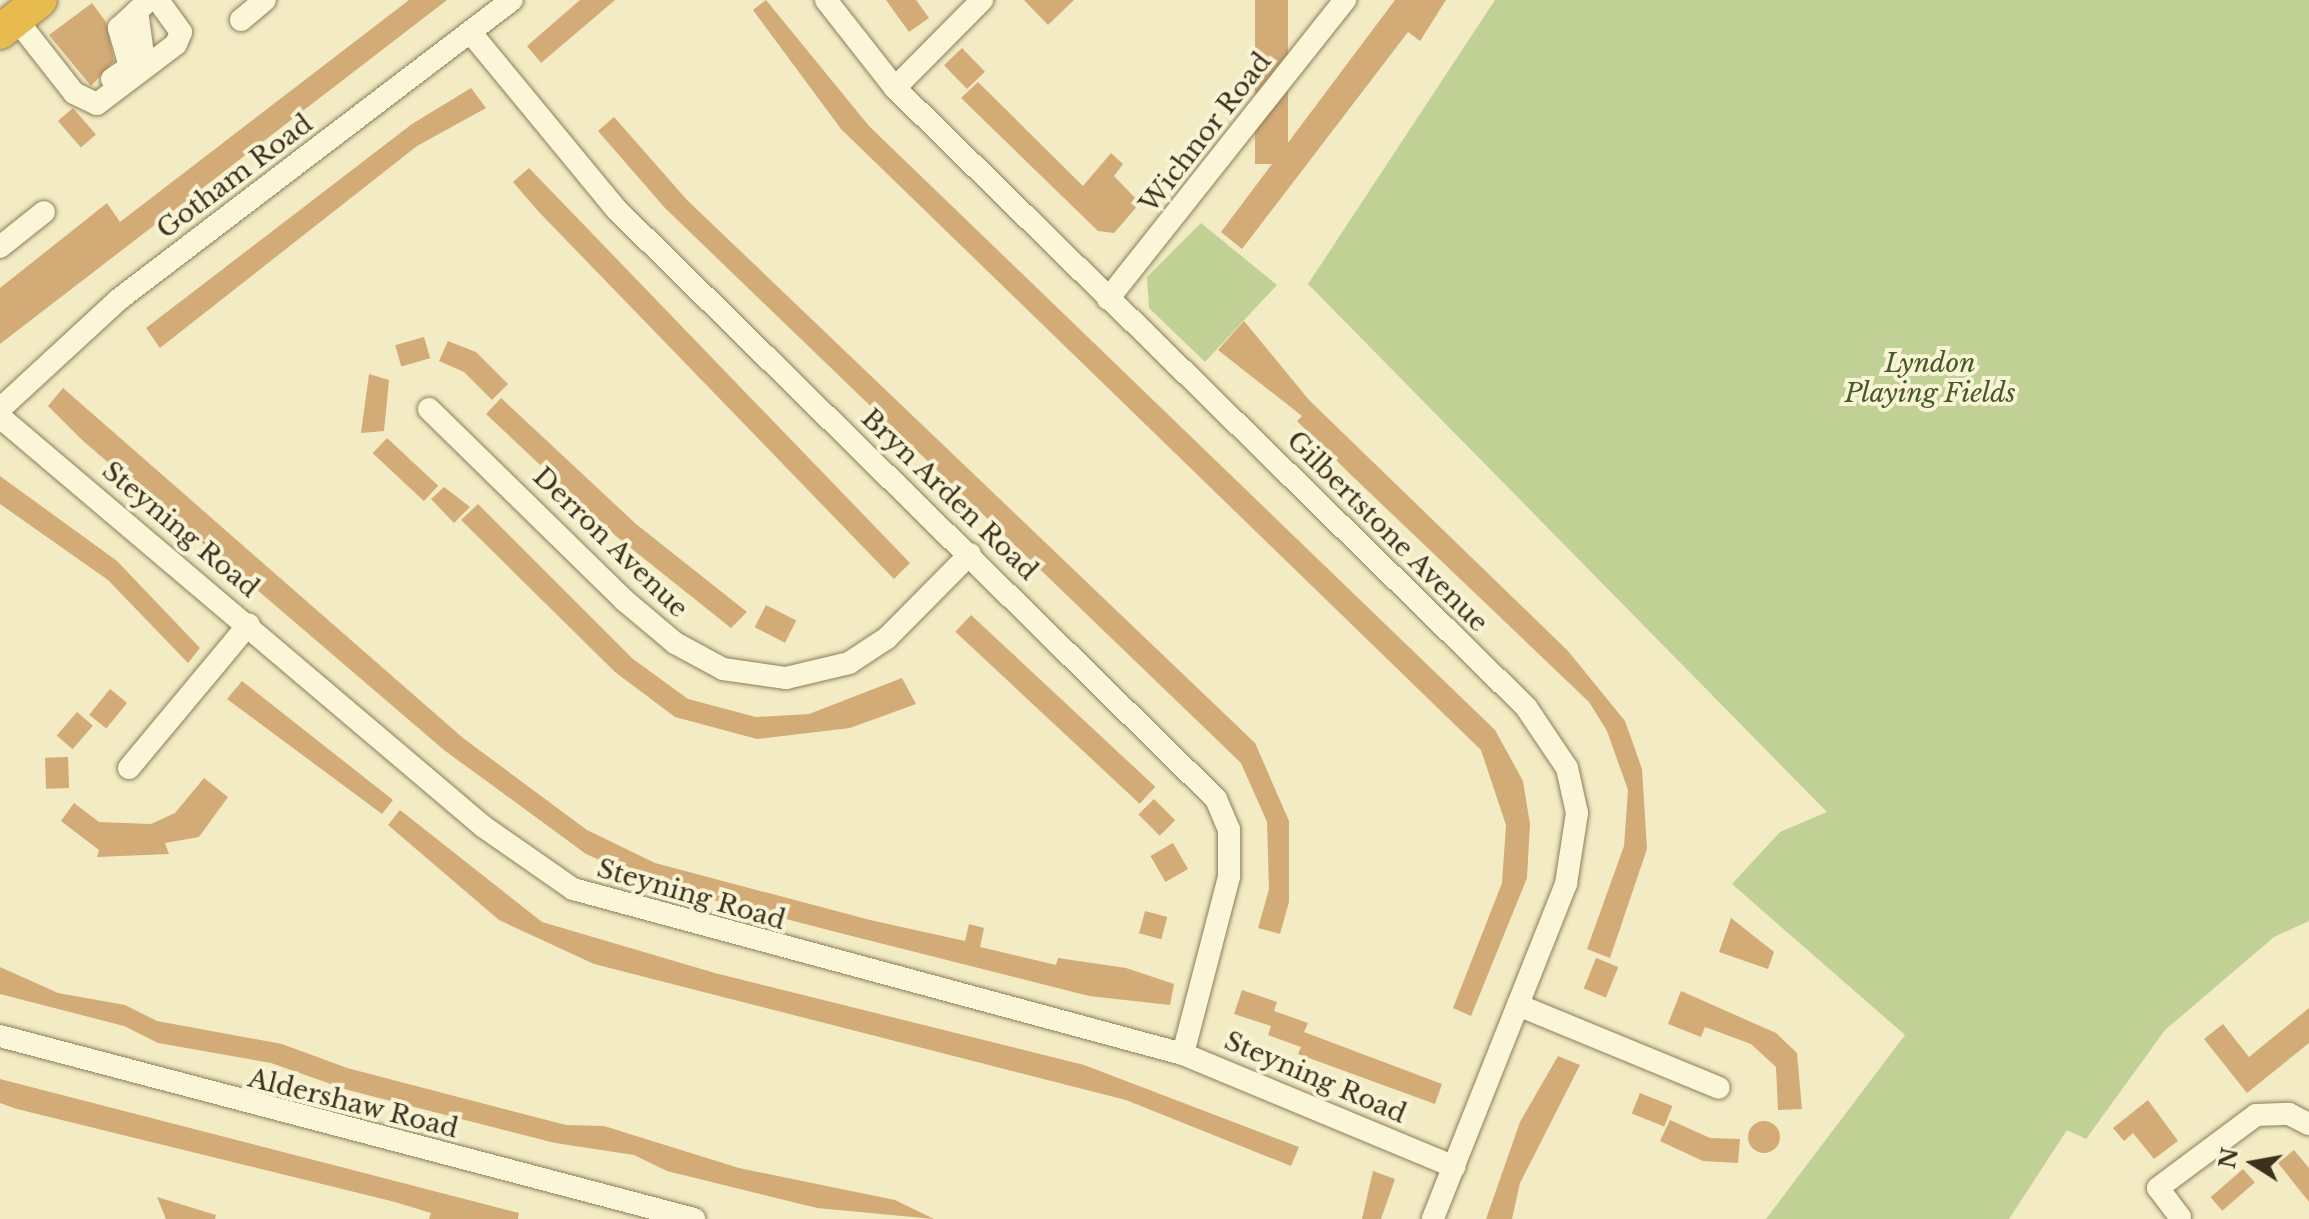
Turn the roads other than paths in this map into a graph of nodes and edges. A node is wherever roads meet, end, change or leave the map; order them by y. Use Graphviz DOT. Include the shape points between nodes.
graph roads {
  1 [pos="158,0"];
  2 [pos="265,0"];
  3 [pos="512,0"];
  4 [pos="826,0"];
  5 [pos="982,0"];
  6 [pos="1345,0"];
  7 [pos="143,6"];
  8 [pos="241,20"];
  9 [pos="22,22"];
  10 [pos="471,33"];
  11 [pos="895,88"];
  12 [pos="44,212"];
  13 [pos="0,247"];
  14 [pos="1108,299"];
  15 [pos="0,409"];
  16 [pos="429,409"];
  17 [pos="0,417"];
  18 [pos="970,554"];
  19 [pos="249,624"];
  20 [pos="129,768"];
  21 [pos="1518,1005"];
  22 [pos="0,1036"];
  23 [pos="1183,1054"];
  24 [pos="1719,1088"];
  25 [pos="2309,1124"];
  26 [pos="1454,1167"];
  27 [pos="2180,1217"];
  28 [pos="694,1219"];
  29 [pos="1433,1219"];
  1 -- 9 [label="street" via="181,32 176,44 97,104 74,93"];
  2 -- 8 [label="street"];
  3 -- 10 [label="street, Gotham Road"];
  4 -- 11 [label="street, Gilbertstone Avenue"];
  5 -- 11 [label="street"];
  6 -- 14 [label="street, Wichnor Road"];
  7 -- 9 [label="street" via="143,54 91,93"];
  10 -- 15 [label="street, Gotham Road" via="118,300"];
  10 -- 18 [label="street, Bryn Arden Road" via="617,210"];
  11 -- 14 [label="street, Gilbertstone Avenue"];
  12 -- 13 [label="street"];
  14 -- 21 [label="street, Gilbertstone Avenue" via="1550,736 1577,813 1575,849"];
  16 -- 18 [label="street, Derron Avenue" via="624,600 696,658 731,671 786,678 849,663 887,638"];
  17 -- 19 [label="street, Steyning Road"];
  18 -- 23 [label="street, Bryn Arden Road" via="1201,780 1229,829 1229,877"];
  19 -- 20 [label="street"];
  19 -- 23 [label="street, Steyning Road" via="484,827 573,889"];
  21 -- 24 [label="street"];
  21 -- 26 [label="street, Gilbertstone Avenue"];
  22 -- 28 [label="street, Aldershaw Road"];
  23 -- 26 [label="street, Steyning Road"];
  25 -- 27 [label="street" via="2289,1114 2256,1115 2158,1188"];
  26 -- 29 [label="street, Gilbertstone Avenue"];
}
